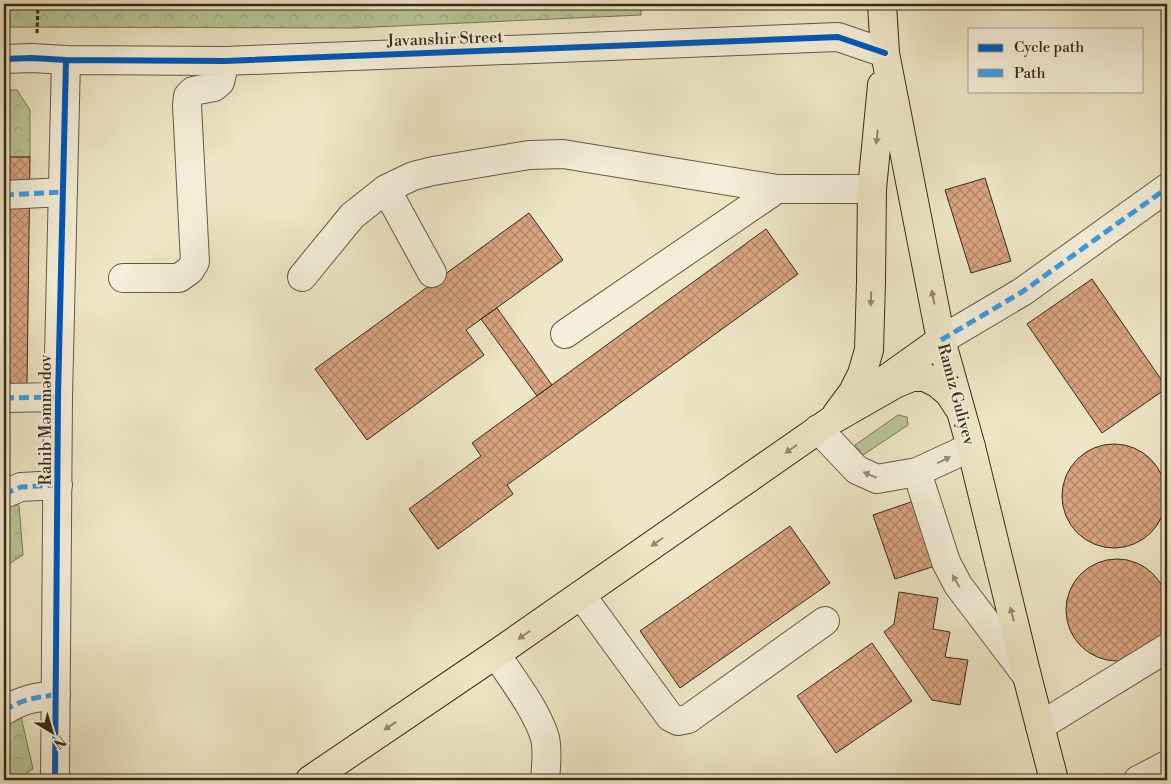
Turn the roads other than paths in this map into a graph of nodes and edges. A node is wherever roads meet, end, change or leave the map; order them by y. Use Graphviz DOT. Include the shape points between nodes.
graph roads {
  1 [pos="882,4"];
  2 [pos="885,53"];
  3 [pos="4,59"];
  4 [pos="66,60"];
  5 [pos="225,61"];
  6 [pos="1167,188"];
  7 [pos="386,189"];
  8 [pos="872,189"];
  9 [pos="777,190"];
  10 [pos="63,192"];
  11 [pos="4,194"];
  12 [pos="432,273"];
  13 [pos="302,277"];
  14 [pos="123,278"];
  15 [pos="565,334"];
  16 [pos="941,340"];
  17 [pos="58,397"];
  18 [pos="4,398"];
  19 [pos="962,412"];
  20 [pos="825,424"];
  21 [pos="972,447"];
  22 [pos="917,472"];
  23 [pos="58,486"];
  24 [pos="4,494"];
  25 [pos="581,595"];
  26 [pos="824,621"];
  27 [pos="1167,648"];
  28 [pos="496,654"];
  29 [pos="1027,676"];
  30 [pos="56,695"];
  31 [pos="4,711"];
  32 [pos="1040,726"];
  33 [pos="1167,764"];
  34 [pos="53,780"];
  35 [pos="310,780"];
  36 [pos="545,780"];
  37 [pos="1054,780"];
  38 [pos="1138,780"];
  1 -- 2 [label="main road, Ramiz Guliyev"];
  2 -- 5 [label="street, Javanshir Street" via="838,37"];
  2 -- 8 [label="main road, one-way"];
  16 -- 2 [label="main road, Ramiz Guliyev, one-way"];
  3 -- 4 [label="street, Javanshir Street"];
  4 -- 5 [label="street, Javanshir Street"];
  4 -- 10 [label="street, Rahib Məmmədov"];
  5 -- 14 [label="street" via="220,82 214,87 193,91 188,96 195,262 179,278"];
  6 -- 16 [label="street" via="1022,292"];
  7 -- 9 [label="street" via="433,171 529,155 564,154"];
  7 -- 12 [label="street"];
  7 -- 13 [label="street" via="352,216"];
  8 -- 9 [label="street"];
  8 -- 20 [label="main road, one-way" via="869,350 853,392"];
  9 -- 15 [label="street"];
  10 -- 11 [label="street"];
  10 -- 17 [label="street, Rahib Məmmədov"];
  16 -- 19 [label="main road, Ramiz Guliyev"];
  16 -- 20 [label="main road"];
  17 -- 18 [label="street"];
  17 -- 23 [label="street, Rahib Məmmədov"];
  19 -- 20 [label="main road" via="949,393 937,383 925,377 912,378 895,384"];
  19 -- 21 [label="main road, Ramiz Guliyev"];
  22 -- 20 [label="street, one-way" via="877,479 857,470"];
  20 -- 25 [label="main road, one-way"];
  22 -- 21 [label="street, one-way"];
  29 -- 21 [label="main road, Ramiz Guliyev, one-way"];
  29 -- 22 [label="street, one-way" via="958,584 946,562"];
  23 -- 24 [label="street" via="21,487"];
  23 -- 30 [label="street, Rahib Məmmədov"];
  25 -- 26 [label="street" via="670,717 678,721 688,719"];
  25 -- 28 [label="main road, one-way"];
  27 -- 32 [label="street"];
  28 -- 35 [label="main road, one-way"];
  28 -- 36 [label="street" via="536,716 545,739"];
  29 -- 32 [label="main road, Ramiz Guliyev"];
  30 -- 31 [label="street" via="38,696"];
  30 -- 34 [label="street, Rahib Məmmədov"];
  32 -- 37 [label="main road, Ramiz Guliyev"];
  33 -- 38 [label="street"];
}
